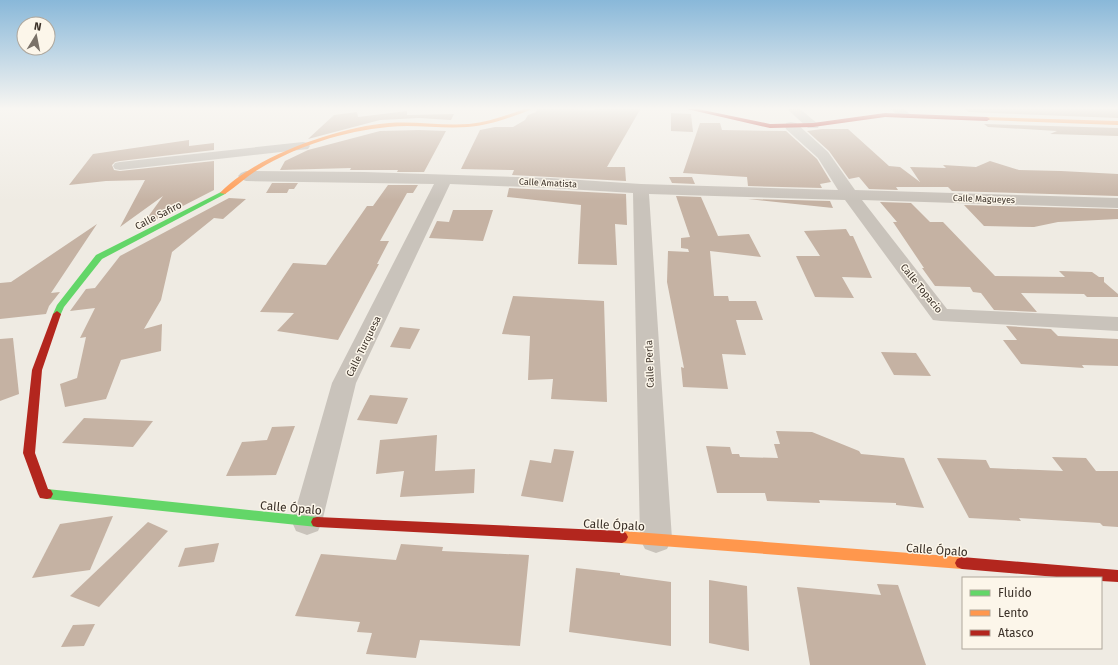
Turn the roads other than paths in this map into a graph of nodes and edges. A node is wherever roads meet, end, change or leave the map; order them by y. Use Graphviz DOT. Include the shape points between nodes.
graph roads {
  1 [pos="327,139"];
  2 [pos="809,139"];
  3 [pos="303,146"];
  4 [pos="120,166"];
  5 [pos="246,176"];
  6 [pos="444,180"];
  7 [pos="641,189"];
  8 [pos="849,194"];
  9 [pos="1118,203"];
  10 [pos="1118,324"];
  11 [pos="108,501"];
  12 [pos="308,522"];
  13 [pos="656,540"];
  14 [pos="1118,576"];
  1 -- 3 [label="street, Calle Safiro"];
  2 -- 8 [label="street, Calle Topacio"];
  3 -- 4 [label="street"];
  3 -- 5 [label="street, Calle Safiro" via="261,165"];
  5 -- 6 [label="street, Calle Amatista"];
  5 -- 11 [label="street, Calle Safiro" via="218,197 99,257 60,307 37,370 29,453 44,494"];
  6 -- 7 [label="street, Calle Amatista"];
  6 -- 12 [label="street, Calle Turquesa" via="344,383"];
  7 -- 8 [label="street, Calle Amatista"];
  7 -- 13 [label="street, Calle Perla"];
  8 -- 9 [label="street, Calle Magueyes"];
  8 -- 10 [label="street, Calle Topacio" via="941,315"];
  11 -- 12 [label="street, Calle Ópalo"];
  12 -- 13 [label="street, Calle Ópalo"];
  13 -- 14 [label="street, Calle Ópalo"];
}
